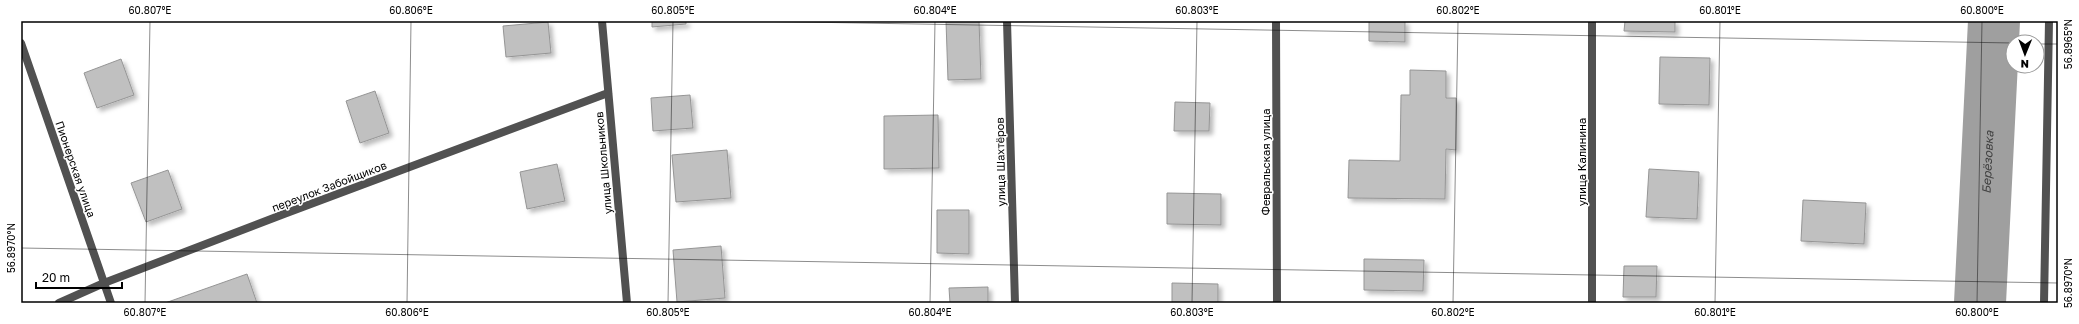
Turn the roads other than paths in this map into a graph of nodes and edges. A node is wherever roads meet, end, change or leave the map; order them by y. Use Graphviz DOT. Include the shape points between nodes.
graph roads {
  1 [pos="602,21"];
  2 [pos="1007,21"];
  3 [pos="1276,21"];
  4 [pos="1592,21"];
  5 [pos="2049,21"];
  6 [pos="21,43"];
  7 [pos="608,93"];
  8 [pos="104,283"];
  9 [pos="59,303"];
  10 [pos="111,303"];
  11 [pos="627,303"];
  12 [pos="1015,303"];
  13 [pos="1277,303"];
  14 [pos="1592,303"];
  15 [pos="2044,303"];
  1 -- 7 [label="street, улица Школьников"];
  2 -- 12 [label="street, улица Шахтёров"];
  3 -- 13 [label="street, Февральская улица"];
  4 -- 14 [label="street, улица Калинина"];
  5 -- 15 [label="street"];
  6 -- 8 [label="street, Пионерская улица"];
  7 -- 8 [label="street, переулок Забойщиков"];
  7 -- 11 [label="street, улица Школьников"];
  8 -- 9 [label="street, переулок Забойщиков"];
  8 -- 10 [label="street, Пионерская улица"];
}
